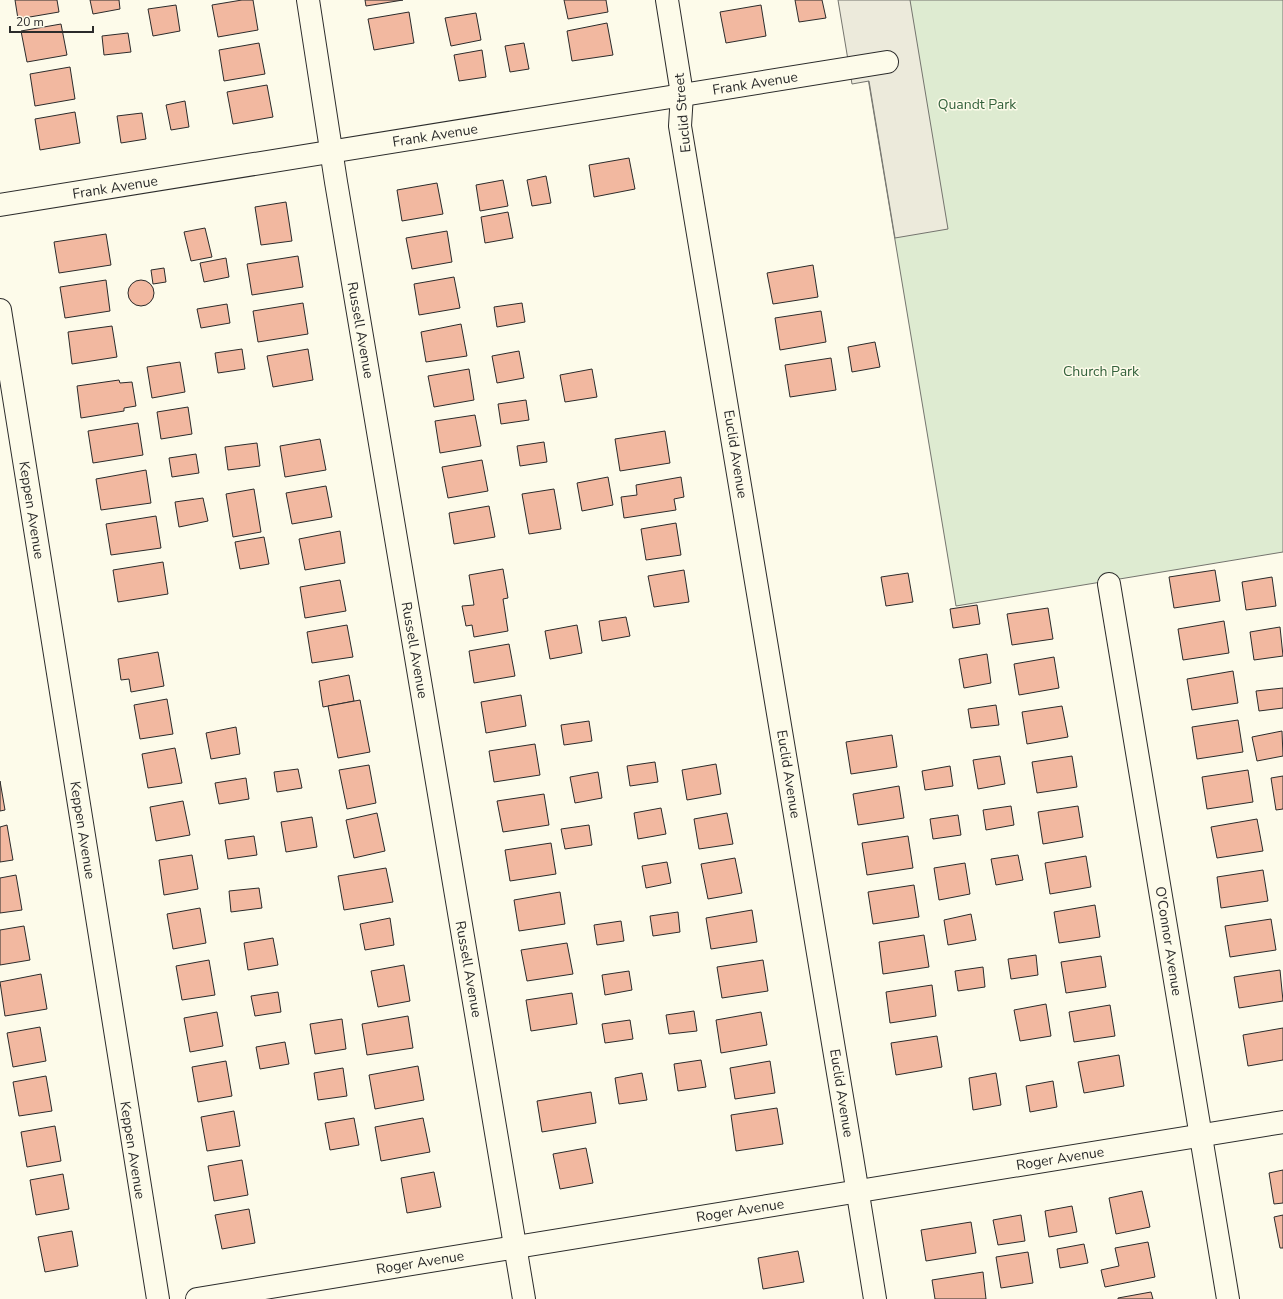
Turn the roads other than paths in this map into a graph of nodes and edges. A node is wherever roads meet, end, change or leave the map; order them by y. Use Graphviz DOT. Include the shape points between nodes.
graph roads {
  1 [pos="308,0"];
  2 [pos="667,0"];
  3 [pos="879,63"];
  4 [pos="682,94"];
  5 [pos="332,152"];
  6 [pos="0,205"];
  7 [pos="702,249"];
  8 [pos="0,310"];
  9 [pos="1109,584"];
  10 [pos="1283,1122"];
  11 [pos="1201,1135"];
  12 [pos="858,1191"];
  13 [pos="515,1246"];
  14 [pos="158,1299"];
  15 [pos="197,1299"];
  16 [pos="524,1299"];
  17 [pos="874,1299"];
  18 [pos="1228,1299"];
  1 -- 5 [label="street, Russell Avenue"];
  2 -- 4 [label="street, Euclid Street"];
  3 -- 4 [label="street, Frank Avenue"];
  4 -- 5 [label="street, Frank Avenue"];
  4 -- 7 [label="street, Euclid Street" via="680,126"];
  5 -- 6 [label="street, Frank Avenue"];
  5 -- 13 [label="street, Russell Avenue"];
  7 -- 12 [label="street, Euclid Avenue"];
  8 -- 14 [label="street, Keppen Avenue"];
  9 -- 11 [label="street, O'Connor Avenue"];
  10 -- 11 [label="street, Roger Avenue"];
  11 -- 12 [label="street, Roger Avenue"];
  11 -- 18 [label="street, O'Connor Avenue"];
  12 -- 13 [label="street, Roger Avenue"];
  12 -- 17 [label="street, Euclid Avenue"];
  13 -- 15 [label="street, Roger Avenue"];
  13 -- 16 [label="street, Russell Avenue"];
}
